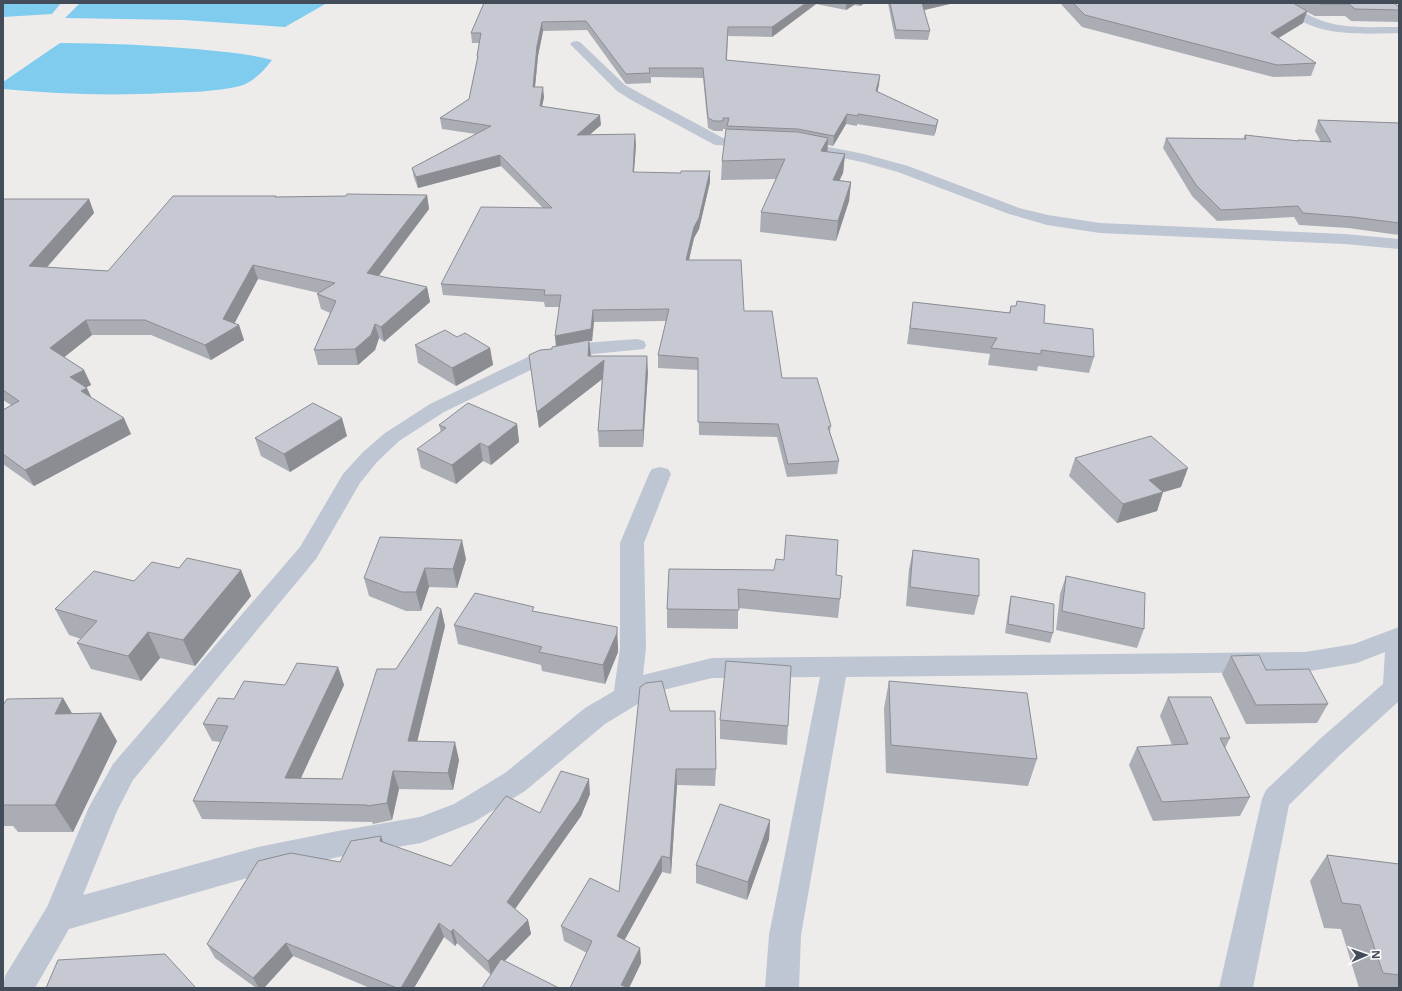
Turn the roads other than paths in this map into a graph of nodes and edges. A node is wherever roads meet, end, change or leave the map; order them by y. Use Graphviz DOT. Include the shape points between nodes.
graph roads {
  1 [pos="1285,3"];
  2 [pos="1399,30"];
  3 [pos="576,44"];
  4 [pos="1399,244"];
  5 [pos="637,345"];
  6 [pos="660,474"];
  7 [pos="1399,636"];
  8 [pos="835,667"];
  9 [pos="627,697"];
  10 [pos="59,917"];
  11 [pos="17,988"];
  12 [pos="782,988"];
  13 [pos="1236,988"];
  1 -- 2 [label="street" via="1298,14 1318,24 1341,30"];
  3 -- 4 [label="street" via="622,88 720,142 814,147 864,158 903,169 1014,211 1047,220 1100,228 1345,239"];
  5 -- 10 [label="street" via="583,349 539,359 437,408 392,437 370,457 351,479 308,553 124,772 104,807"];
  6 -- 9 [label="street" via="632,542 633,648"];
  7 -- 8 [label="street" via="1357,653 1305,662"];
  7 -- 13 [label="street" via="1396,688 1276,799"];
  8 -- 9 [label="street" via="712,668 652,682"];
  8 -- 12 [label="street" via="784,935"];
  9 -- 10 [label="street" via="595,716 515,782 464,813 421,830 258,861"];
  10 -- 11 [label="street"];
}
